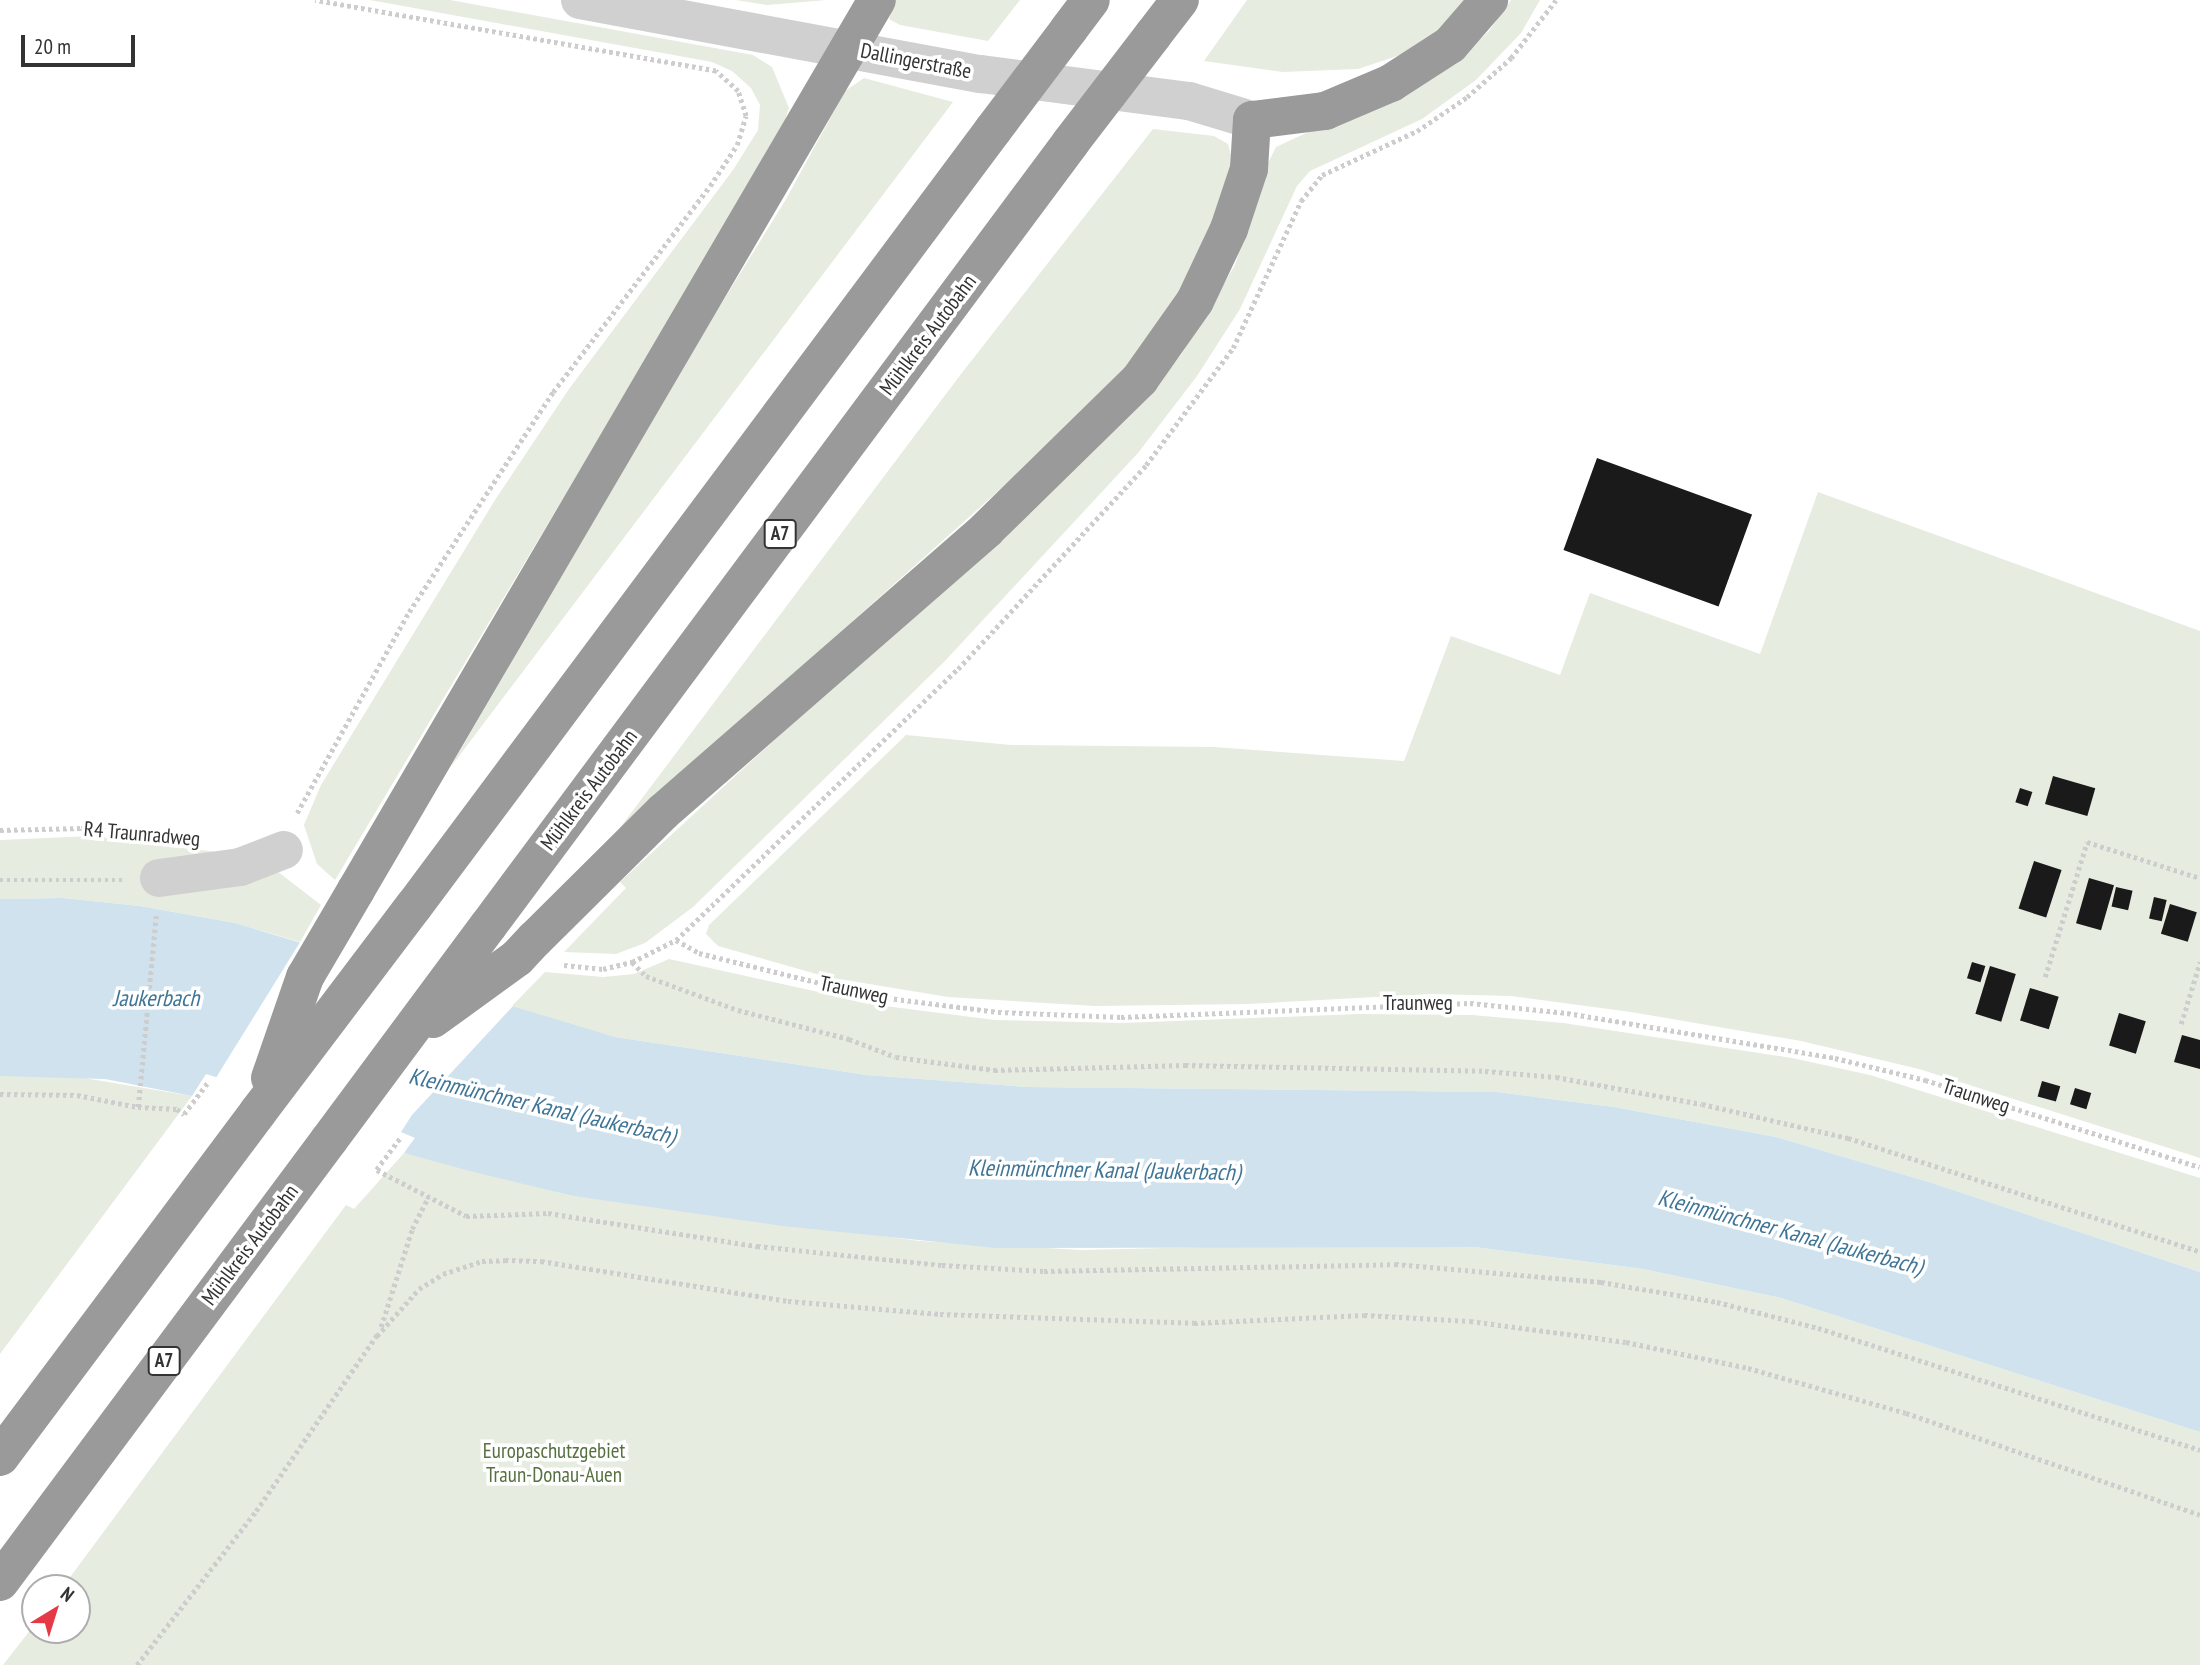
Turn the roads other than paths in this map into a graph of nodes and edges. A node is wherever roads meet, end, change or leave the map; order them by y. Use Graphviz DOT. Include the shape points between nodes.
graph roads {
  1 [pos="580,0"];
  2 [pos="877,0"];
  3 [pos="1180,0"];
  4 [pos="1489,0"];
  5 [pos="1080,14"];
  6 [pos="850,48"];
  7 [pos="1252,120"];
  8 [pos="284,850"];
  9 [pos="158,890"];
  10 [pos="401,1043"];
  11 [pos="257,1115"];
  12 [pos="0,1457"];
  13 [pos="0,1582"];
  1 -- 6 [label="street, Dallingerstraße"];
  2 -- 6 [label="highway"];
  3 -- 10 [label="highway, Mühlkreis Autobahn / A7, bridge"];
  4 -- 7 [label="highway" via="1450,45 1391,83 1325,111"];
  5 -- 11 [label="highway, bridge"];
  6 -- 7 [label="street, Dallingerstraße" via="981,75 1189,101"];
  6 -- 11 [label="highway, bridge" via="305,977"];
  7 -- 10 [label="highway, bridge" via="1249,169 1229,229 1195,301 1140,379 985,530 663,812 517,958"];
  8 -- 9 [label="street"];
  10 -- 13 [label="highway, Mühlkreis Autobahn / A7, bridge"];
  11 -- 12 [label="highway"];
}
